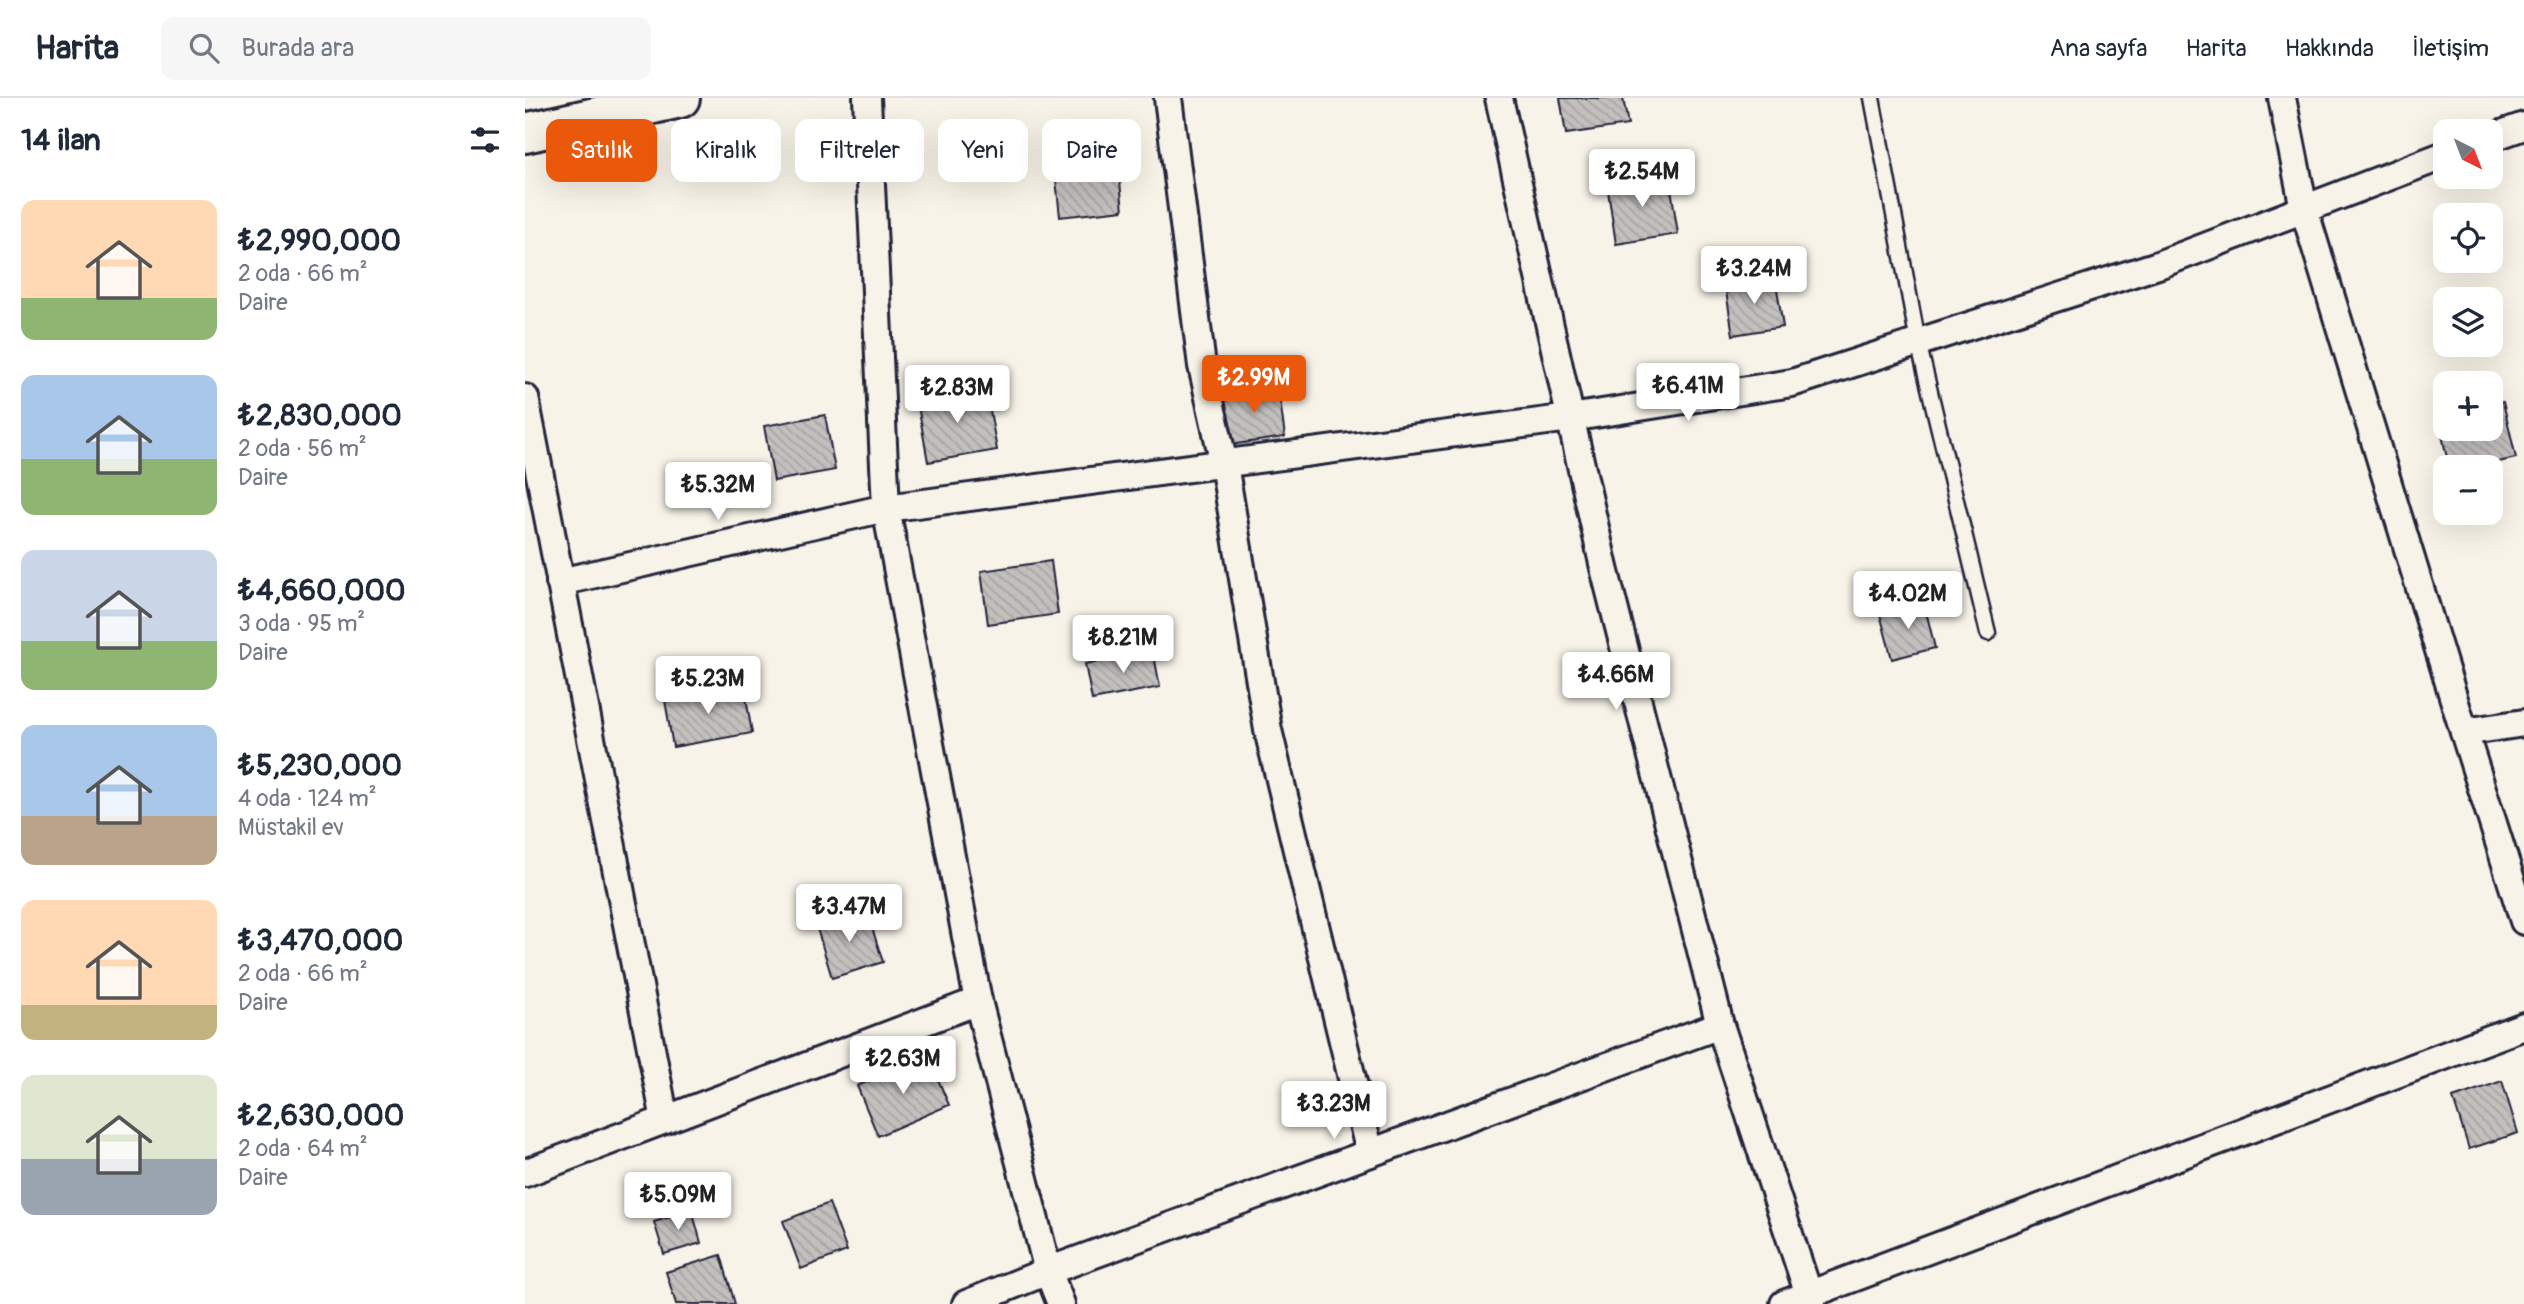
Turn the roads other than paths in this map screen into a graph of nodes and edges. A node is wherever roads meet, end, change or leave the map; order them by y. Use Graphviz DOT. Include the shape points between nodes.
graph roads {
  1 [pos="680,98"];
  2 [pos="867,98"];
  3 [pos="1168,98"];
  4 [pos="1499,98"];
  5 [pos="1873,98"];
  6 [pos="2282,98"];
  7 [pos="2524,126"];
  8 [pos="525,133"];
  9 [pos="2503,133"];
  10 [pos="2433,160"];
  11 [pos="2304,209"];
  12 [pos="1918,342"];
  13 [pos="525,398"];
  14 [pos="1570,418"];
  15 [pos="1224,464"];
  16 [pos="887,508"];
  17 [pos="560,582"];
  18 [pos="1988,634"];
  19 [pos="2524,723"];
  20 [pos="2464,732"];
  21 [pos="2524,921"];
  22 [pos="978,1001"];
  23 [pos="1720,1025"];
  24 [pos="2524,1026"];
  25 [pos="665,1120"];
  26 [pos="1370,1153"];
  27 [pos="525,1173"];
  28 [pos="1048,1271"];
  29 [pos="1802,1301"];
  30 [pos="966,1304"];
  31 [pos="1061,1304"];
  1 -- 8 [label="street"];
  2 -- 16 [label="street"];
  3 -- 15 [label="street" via="1202,366"];
  4 -- 14 [label="street"];
  5 -- 12 [label="lane"];
  6 -- 11 [label="street"];
  7 -- 9 [label="street"];
  10 -- 11 [label="street"];
  11 -- 12 [label="street" via="2158,265"];
  11 -- 20 [label="street"];
  12 -- 14 [label="street" via="1792,383"];
  12 -- 18 [label="lane"];
  13 -- 17 [label="street"];
  14 -- 15 [label="street"];
  14 -- 23 [label="street"];
  15 -- 16 [label="street"];
  15 -- 26 [label="street" via="1268,730"];
  16 -- 17 [label="street"];
  16 -- 22 [label="street"];
  17 -- 25 [label="street"];
  19 -- 20 [label="street"];
  20 -- 21 [label="street"];
  22 -- 25 [label="street"];
  22 -- 28 [label="street"];
  23 -- 26 [label="street"];
  23 -- 29 [label="street"];
  24 -- 29 [label="street"];
  25 -- 27 [label="street"];
  26 -- 28 [label="street"];
  28 -- 30 [label="street"];
  28 -- 31 [label="street"];
}
